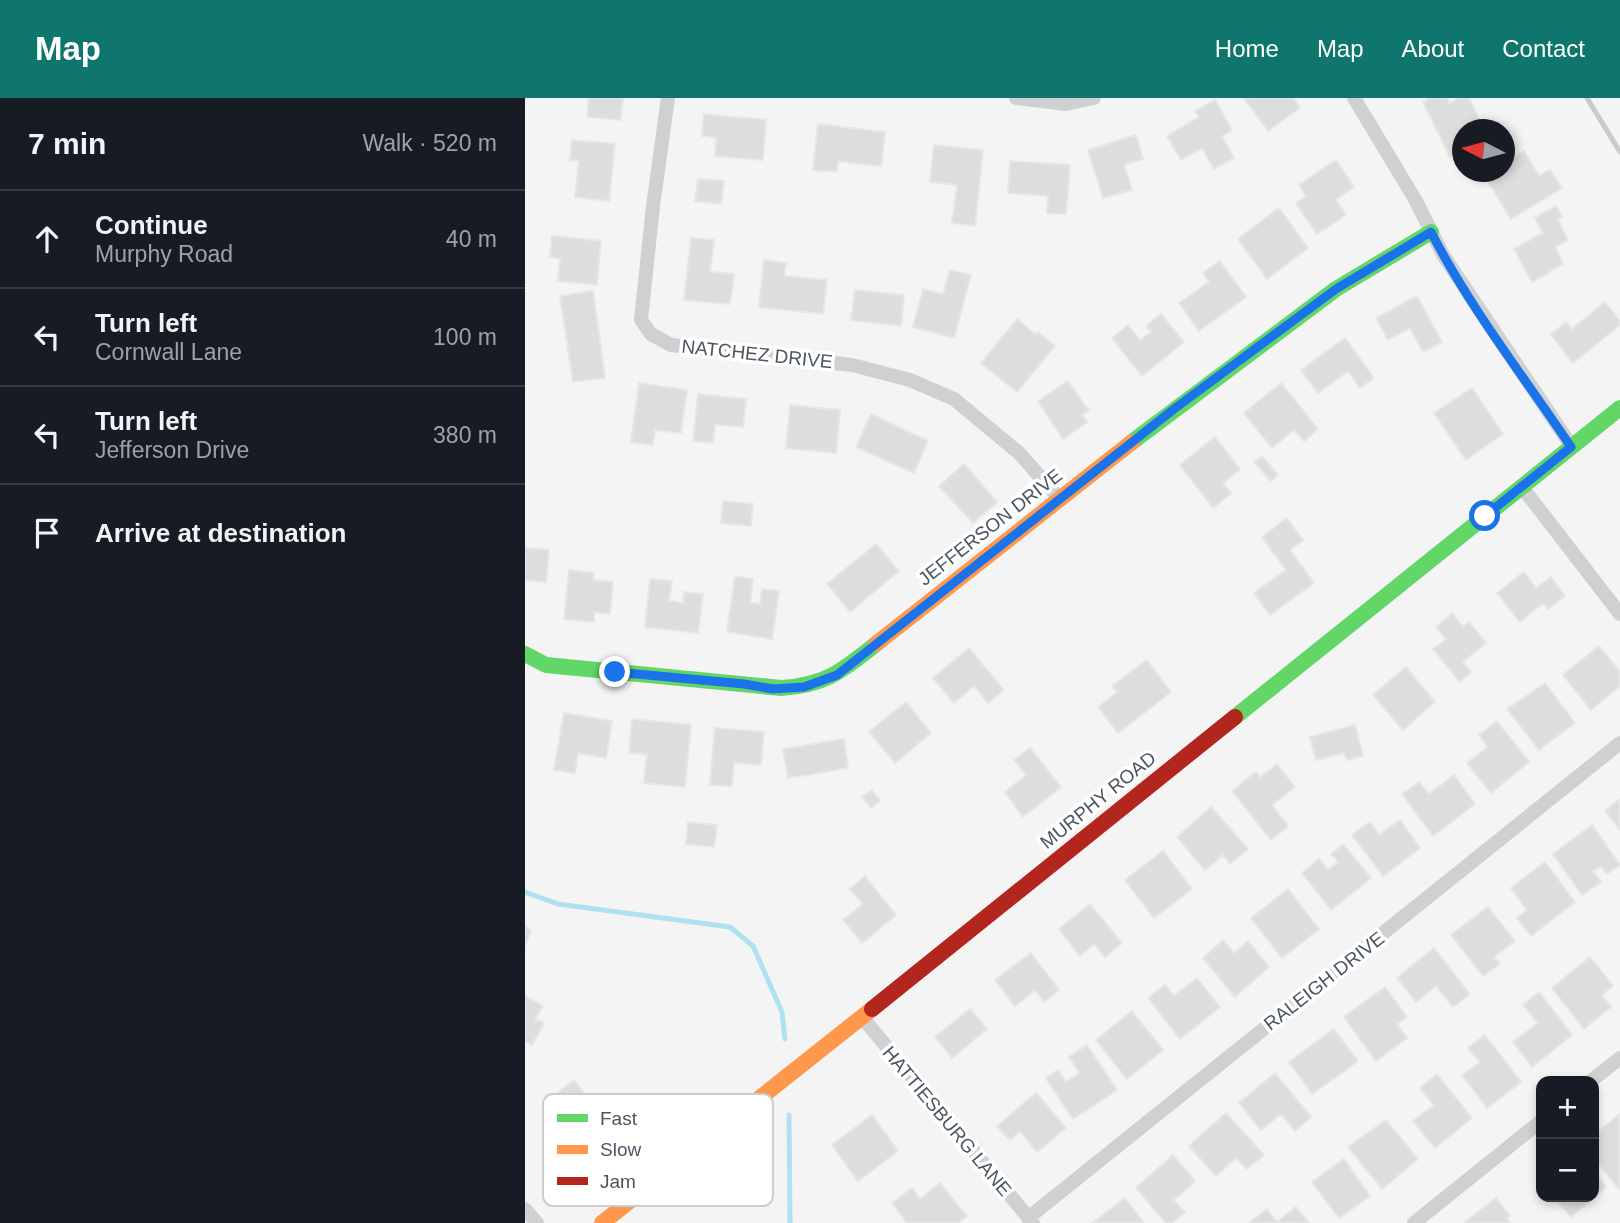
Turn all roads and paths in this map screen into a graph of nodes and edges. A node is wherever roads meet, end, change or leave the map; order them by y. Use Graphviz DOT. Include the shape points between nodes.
graph roads {
  1 [pos="668,98"];
  2 [pos="1016,98"];
  3 [pos="1094,98"];
  4 [pos="1354,98"];
  5 [pos="1431,232"];
  6 [pos="1620,408"];
  7 [pos="1571,447"];
  8 [pos="1522,487"];
  9 [pos="1060,499"];
  10 [pos="1620,614"];
  11 [pos="525,654"];
  12 [pos="1620,743"];
  13 [pos="862,1017"];
  14 [pos="1620,1058"];
  15 [pos="1597,1076"];
  16 [pos="765,1094"];
  17 [pos="1536,1125"];
  18 [pos="623,1206"];
  19 [pos="525,1209"];
  20 [pos="1031,1220"];
  21 [pos="537,1223"];
  22 [pos="602,1223"];
  23 [pos="1415,1223"];
  1 -- 9 [label="street, NATCHEZ DRIVE" via="641,320 651,334 671,345 852,365 910,380 954,399 1019,453"];
  2 -- 3 [label="street" via="1066,104"];
  4 -- 5 [label="street"];
  5 -- 7 [label="street"];
  5 -- 9 [label="main road, JEFFERSON DRIVE" via="1336,289"];
  6 -- 7 [label="main road, MURPHY ROAD"];
  7 -- 8 [label="main road, MURPHY ROAD"];
  8 -- 10 [label="street"];
  8 -- 13 [label="main road, MURPHY ROAD"];
  9 -- 11 [label="main road, JEFFERSON DRIVE" via="837,675 804,687 773,689 546,665"];
  12 -- 20 [label="street, RALEIGH DRIVE"];
  13 -- 16 [label="main road, MURPHY ROAD"];
  13 -- 20 [label="street, HATTIESBURG LANE"];
  14 -- 15 [label="street"];
  17 -- 23 [label="street"];
  18 -- 22 [label="main road, MURPHY ROAD"];
  19 -- 21 [label="street"];
}
